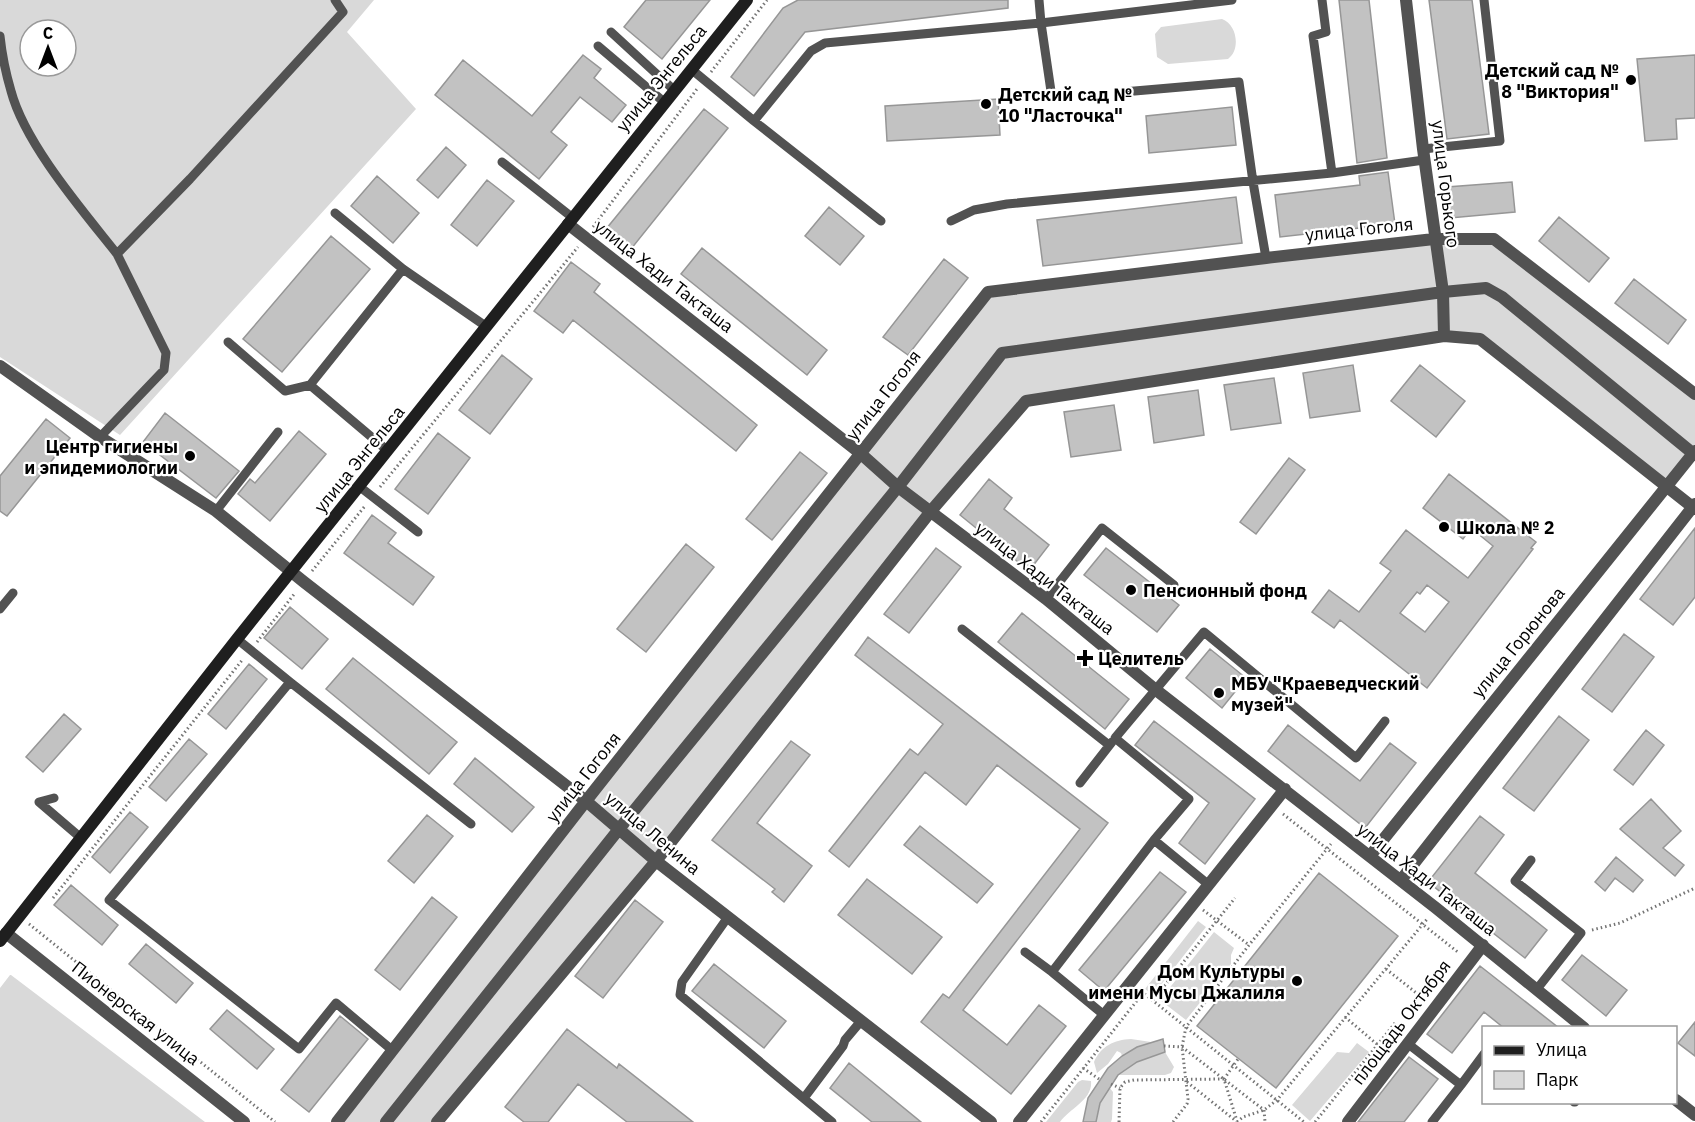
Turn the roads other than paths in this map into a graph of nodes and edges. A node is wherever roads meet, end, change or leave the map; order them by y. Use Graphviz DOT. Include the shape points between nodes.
graph roads {
  1 [pos="335,0"];
  2 [pos="747,0"];
  3 [pos="1039,0"];
  4 [pos="1232,0"];
  5 [pos="1322,0"];
  6 [pos="1406,0"];
  7 [pos="1484,0"];
  8 [pos="1041,23"];
  9 [pos="611,32"];
  10 [pos="0,36"];
  11 [pos="598,46"];
  12 [pos="692,69"];
  13 [pos="674,90"];
  14 [pos="1123,92"];
  15 [pos="1052,98"];
  16 [pos="664,102"];
  17 [pos="754,121"];
  18 [pos="1423,155"];
  19 [pos="502,162"];
  20 [pos="1332,173"];
  21 [pos="1252,182"];
  22 [pos="335,213"];
  23 [pos="571,221"];
  24 [pos="881,221"];
  25 [pos="951,221"];
  26 [pos="1434,239"];
  27 [pos="117,254"];
  28 [pos="1266,258"];
  29 [pos="403,269"];
  30 [pos="1443,292"];
  31 [pos="487,327"];
  32 [pos="1444,336"];
  33 [pos="228,342"];
  34 [pos="0,366"];
  35 [pos="310,385"];
  36 [pos="1695,394"];
  37 [pos="278,432"];
  38 [pos="100,437"];
  39 [pos="388,451"];
  40 [pos="860,453"];
  41 [pos="1694,453"];
  42 [pos="1666,486"];
  43 [pos="360,487"];
  44 [pos="898,487"];
  45 [pos="1694,507"];
  46 [pos="216,511"];
  47 [pos="931,511"];
  48 [pos="418,532"];
  49 [pos="291,572"];
  50 [pos="1174,585"];
  51 [pos="13,593"];
  52 [pos="1046,599"];
  53 [pos="0,609"];
  54 [pos="962,629"];
  55 [pos="237,639"];
  56 [pos="290,682"];
  57 [pos="1156,690"];
  58 [pos="1385,721"];
  59 [pos="1112,742"];
  60 [pos="1080,783"];
  61 [pos="1285,789"];
  62 [pos="54,798"];
  63 [pos="586,801"];
  64 [pos="471,824"];
  65 [pos="619,829"];
  66 [pos="81,838"];
  67 [pos="1154,840"];
  68 [pos="1370,856"];
  69 [pos="1531,860"];
  70 [pos="656,861"];
  71 [pos="1401,880"];
  72 [pos="1209,885"];
  73 [pos="728,917"];
  74 [pos="3,937"];
  75 [pos="1483,945"];
  76 [pos="1025,952"];
  77 [pos="1052,972"];
  78 [pos="1538,989"];
  79 [pos="1104,1015"];
  80 [pos="861,1021"];
  81 [pos="1582,1026"];
  82 [pos="1407,1043"];
  83 [pos="392,1050"];
  84 [pos="1482,1056"];
  85 [pos="1461,1085"];
  86 [pos="804,1098"];
  87 [pos="1677,1101"];
  88 [pos="1695,1115"];
  89 [pos="244,1122"];
  90 [pos="337,1122"];
  91 [pos="386,1122"];
  92 [pos="437,1122"];
  93 [pos="832,1122"];
  94 [pos="991,1122"];
  95 [pos="1019,1122"];
  96 [pos="1348,1122"];
  97 [pos="1432,1122"];
  1 -- 27 [label="lane" via="343,12"];
  2 -- 12 [label="street, улица Энгельса"];
  3 -- 8 [label="lane"];
  4 -- 8 [label="lane"];
  5 -- 20 [label="lane" via="1326,32 1313,36"];
  6 -- 18 [label="street, улица Горького"];
  7 -- 18 [label="lane" via="1500,141"];
  8 -- 15 [label="lane"];
  8 -- 17 [label="lane" via="825,43 811,51"];
  9 -- 13 [label="lane"];
  10 -- 27 [label="lane" via="11,93 25,125 79,206"];
  11 -- 16 [label="lane"];
  12 -- 13 [label="street, улица Энгельса"];
  12 -- 17 [label="lane"];
  13 -- 16 [label="street, улица Энгельса"];
  14 -- 21 [label="lane" via="1239,82"];
  16 -- 23 [label="street, улица Энгельса"];
  17 -- 24 [label="lane"];
  18 -- 20 [label="lane"];
  18 -- 26 [label="street, улица Горького"];
  19 -- 23 [label="lane"];
  20 -- 21 [label="lane"];
  21 -- 25 [label="lane" via="1007,204 974,210"];
  21 -- 28 [label="lane"];
  22 -- 29 [label="lane"];
  23 -- 31 [label="street, улица Энгельса"];
  23 -- 40 [label="street, улица Хади Такташа" via="586,237"];
  26 -- 28 [label="street, улица Гоголя"];
  26 -- 30 [label="street, улица Горького"];
  26 -- 36 [label="street, улица Гоголя" via="1494,239"];
  27 -- 38 [label="lane" via="166,353 164,370"];
  28 -- 40 [label="street, улица Гоголя" via="988,292"];
  29 -- 31 [label="lane"];
  29 -- 35 [label="lane"];
  30 -- 32 [label="street, улица Горького"];
  30 -- 41 [label="street" via="1486,288 1502,297"];
  30 -- 44 [label="street" via="1002,353"];
  31 -- 39 [label="street, улица Энгельса"];
  32 -- 42 [label="street" via="1480,339"];
  32 -- 47 [label="street" via="1026,401"];
  33 -- 35 [label="lane" via="285,391"];
  34 -- 38 [label="street, улица Ленина"];
  35 -- 39 [label="lane"];
  37 -- 46 [label="lane"];
  38 -- 46 [label="street, улица Ленина"];
  39 -- 43 [label="street, улица Энгельса"];
  40 -- 44 [label="street, улица Хади Такташа"];
  40 -- 63 [label="street, улица Гоголя"];
  41 -- 42 [label="street, улица Горюнова"];
  42 -- 45 [label="street"];
  42 -- 68 [label="street, улица Горюнова"];
  43 -- 48 [label="lane"];
  43 -- 49 [label="street, улица Энгельса"];
  44 -- 47 [label="street, улица Хади Такташа"];
  44 -- 65 [label="street"];
  45 -- 71 [label="street"];
  46 -- 49 [label="street, улица Ленина"];
  47 -- 52 [label="street, улица Хади Такташа"];
  47 -- 70 [label="street"];
  49 -- 55 [label="street, улица Энгельса"];
  49 -- 63 [label="street, улица Ленина"];
  50 -- 52 [label="lane" via="1102,528"];
  51 -- 53 [label="lane"];
  52 -- 57 [label="street, улица Хади Такташа"];
  54 -- 59 [label="lane"];
  55 -- 56 [label="lane"];
  55 -- 66 [label="street, улица Энгельса"];
  56 -- 64 [label="lane"];
  56 -- 83 [label="lane" via="109,900 299,1049 336,1003"];
  57 -- 58 [label="lane" via="1204,632 1356,758"];
  57 -- 59 [label="lane"];
  57 -- 61 [label="street, улица Хади Такташа"];
  59 -- 60 [label="lane"];
  59 -- 67 [label="lane" via="1189,799"];
  61 -- 68 [label="street, улица Хади Такташа"];
  61 -- 72 [label="street"];
  62 -- 66 [label="lane" via="39,802"];
  63 -- 65 [label="street, улица Ленина"];
  63 -- 83 [label="street, улица Гоголя"];
  65 -- 70 [label="street, улица Ленина"];
  65 -- 91 [label="street"];
  66 -- 74 [label="street, улица Энгельса"];
  67 -- 72 [label="lane"];
  67 -- 77 [label="lane"];
  68 -- 71 [label="street, улица Хади Такташа"];
  69 -- 78 [label="lane" via="1515,881 1581,933"];
  70 -- 73 [label="street, улица Ленина"];
  70 -- 92 [label="street"];
  71 -- 75 [label="street, улица Хади Такташа"];
  72 -- 79 [label="street"];
  73 -- 80 [label="street, улица Ленина"];
  73 -- 86 [label="lane" via="682,982 680,995"];
  74 -- 89 [label="street, Пионерская улица"];
  75 -- 78 [label="street, улица Хади Такташа"];
  75 -- 82 [label="street, площадь Октября"];
  76 -- 77 [label="lane"];
  77 -- 79 [label="lane"];
  78 -- 81 [label="street, улица Хади Такташа"];
  79 -- 95 [label="street"];
  80 -- 86 [label="lane"];
  80 -- 94 [label="street, улица Ленина"];
  82 -- 85 [label="lane"];
  82 -- 96 [label="street, площадь Октября"];
  83 -- 90 [label="street, улица Гоголя"];
  84 -- 85 [label="lane"];
  85 -- 97 [label="lane"];
  86 -- 93 [label="lane"];
  87 -- 88 [label="street"];
}
